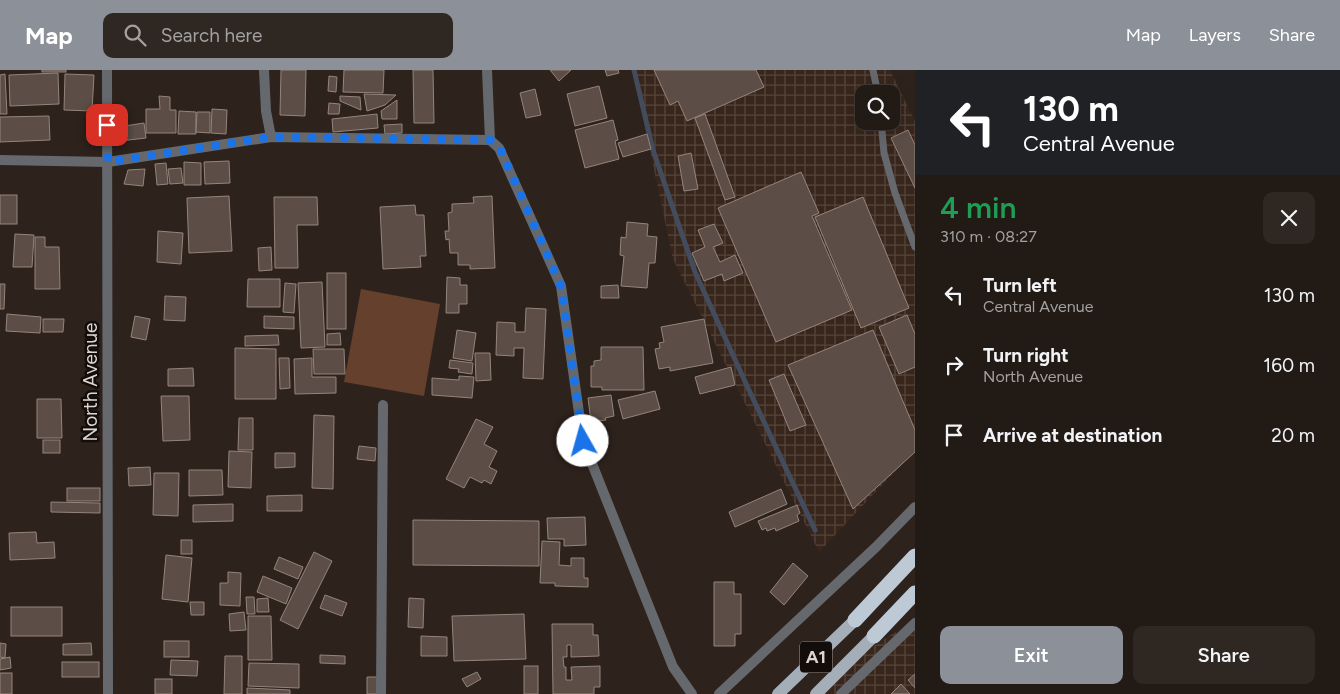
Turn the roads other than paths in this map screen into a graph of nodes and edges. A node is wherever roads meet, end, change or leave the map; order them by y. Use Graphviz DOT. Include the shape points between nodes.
graph roads {
  1 [pos="107,70"];
  2 [pos="264,70"];
  3 [pos="487,70"];
  4 [pos="873,70"];
  5 [pos="876,85"];
  6 [pos="882,130"];
  7 [pos="271,137"];
  8 [pos="490,140"];
  9 [pos="0,160"];
  10 [pos="108,162"];
  11 [pos="915,248"];
  12 [pos="383,405"];
  13 [pos="915,507"];
  14 [pos="915,556"];
  15 [pos="915,593"];
  16 [pos="855,620"];
  17 [pos="915,623"];
  18 [pos="874,636"];
  19 [pos="108,694"];
  20 [pos="382,694"];
  21 [pos="692,694"];
  22 [pos="718,694"];
  23 [pos="778,694"];
  24 [pos="816,694"];
  25 [pos="841,694"];
  1 -- 10 [label="street, North Avenue"];
  2 -- 7 [label="street"];
  3 -- 8 [label="street"];
  4 -- 5 [label="lane"];
  6 -- 11 [label="lane" via="884,153"];
  7 -- 8 [label="street"];
  7 -- 10 [label="street"];
  8 -- 21 [label="street" via="500,148 561,286 583,441 673,667"];
  9 -- 10 [label="street"];
  10 -- 19 [label="street, North Avenue"];
  12 -- 20 [label="street"];
  13 -- 22 [label="street"];
  14 -- 16 [label="highway, A1"];
  15 -- 18 [label="highway, A1"];
  16 -- 23 [label="main road, A1"];
  17 -- 25 [label="street"];
  18 -- 24 [label="main road, A1"];
}
